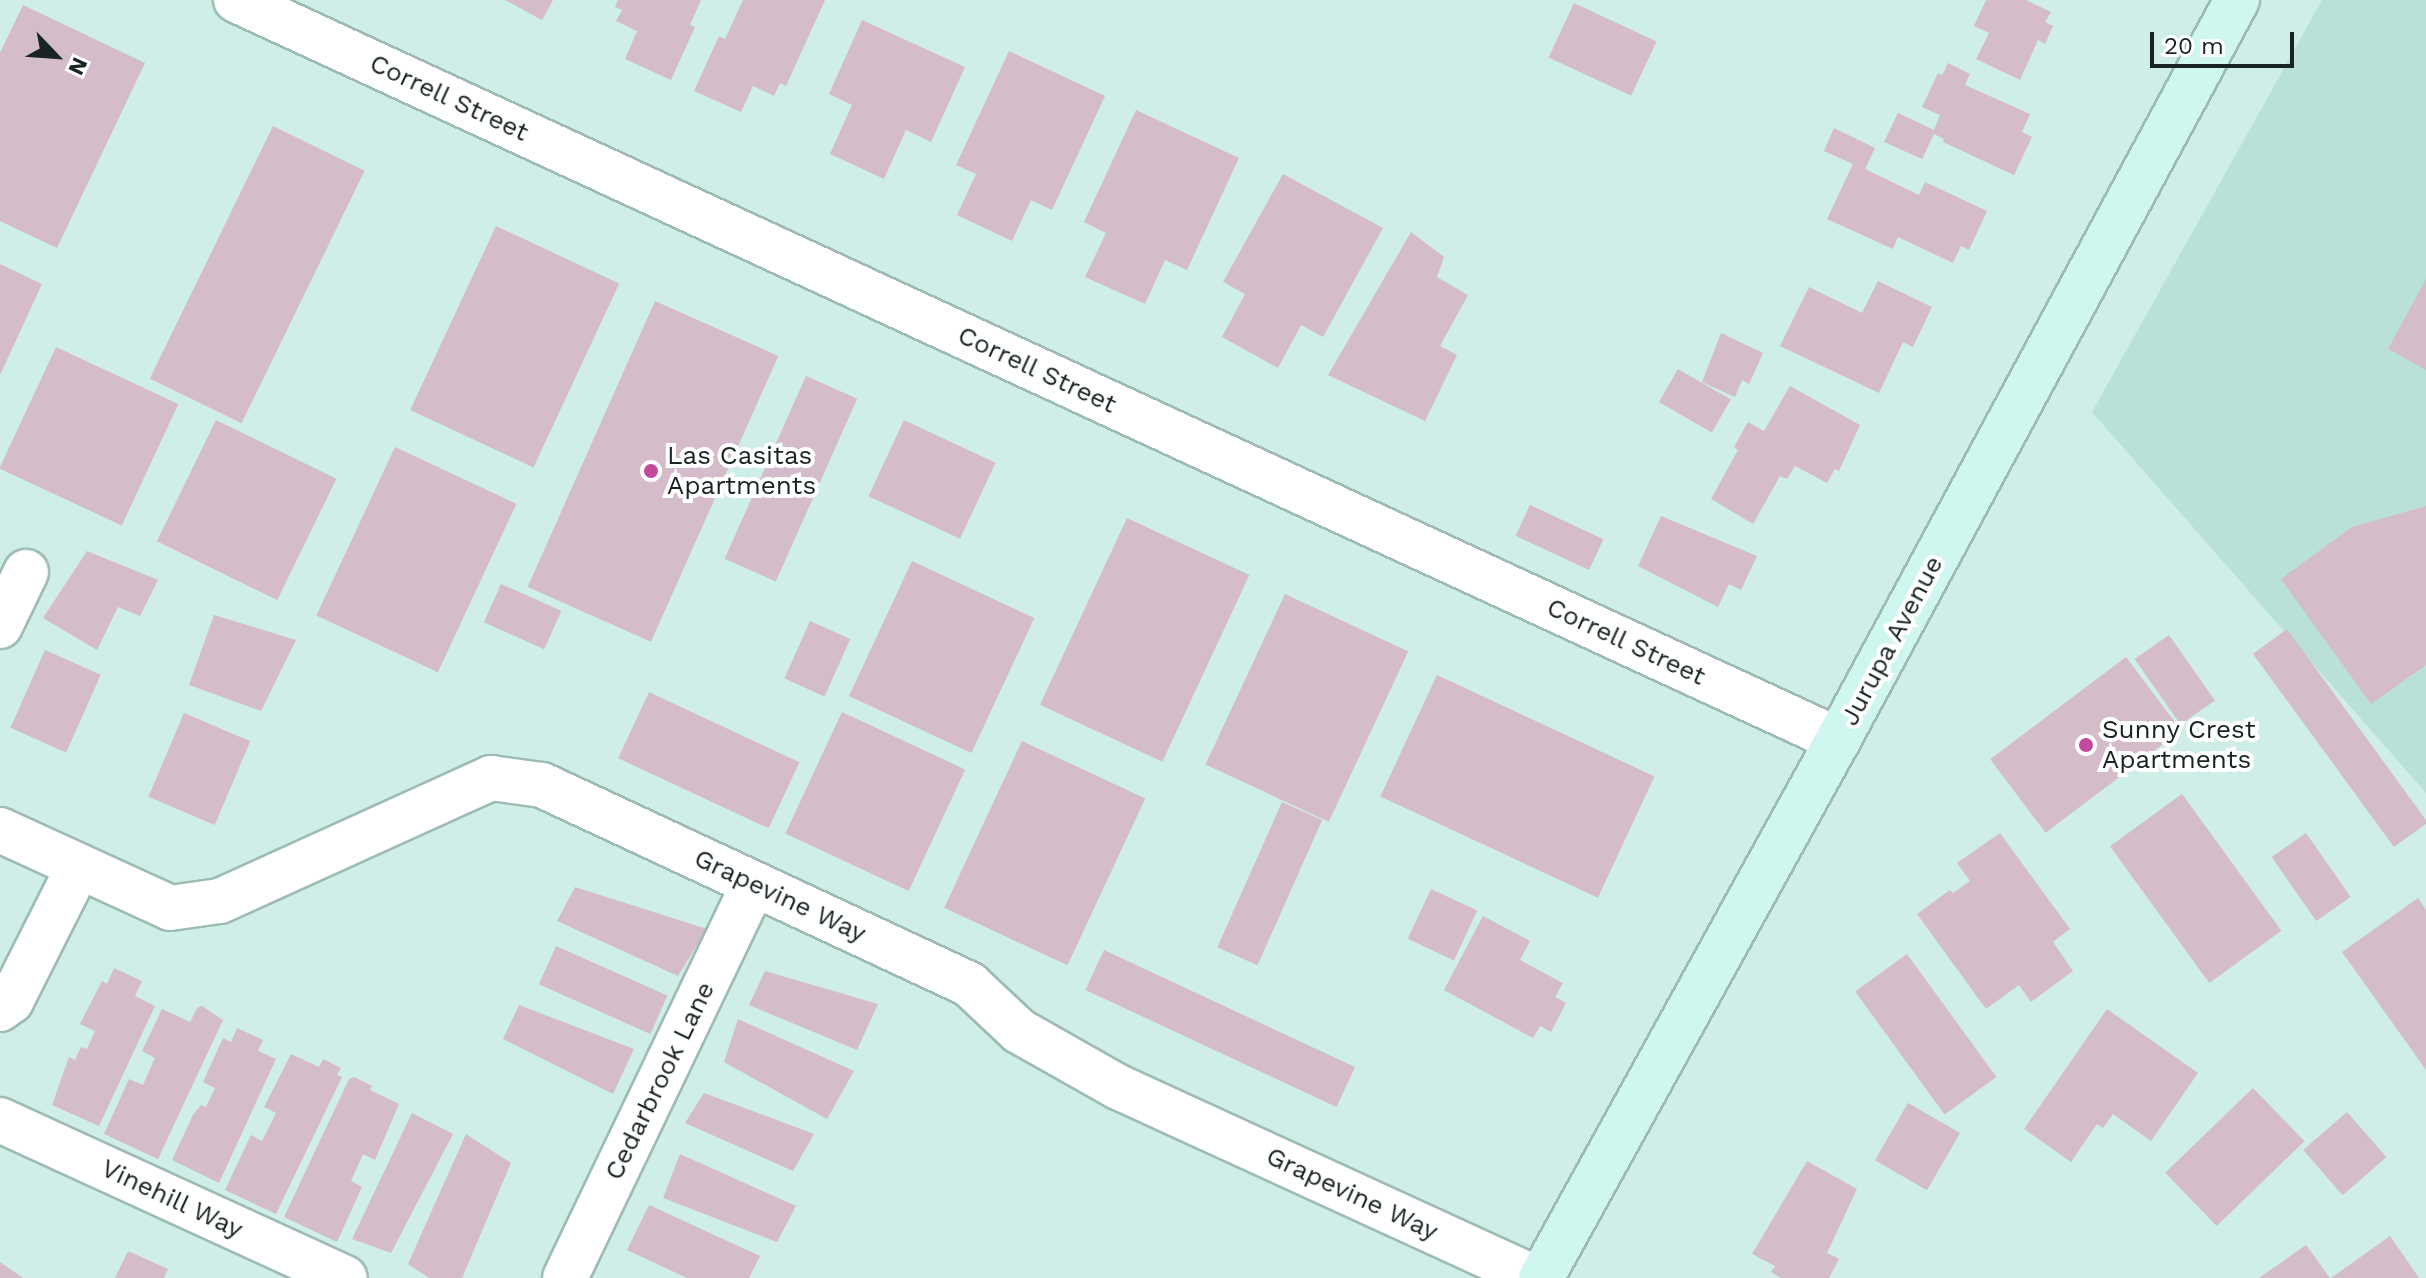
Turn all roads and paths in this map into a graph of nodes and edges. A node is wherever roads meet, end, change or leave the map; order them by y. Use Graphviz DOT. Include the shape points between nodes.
graph roads {
  1 [pos="236,0"];
  2 [pos="2237,0"];
  3 [pos="26,572"];
  4 [pos="0,626"];
  5 [pos="1838,740"];
  6 [pos="0,830"];
  7 [pos="79,866"];
  8 [pos="754,884"];
  9 [pos="0,1009"];
  10 [pos="0,1120"];
  11 [pos="345,1278"];
  12 [pos="565,1278"];
  13 [pos="1538,1278"];
  1 -- 5 [label="street, Correll Street"];
  2 -- 5 [label="main road, Jurupa Avenue"];
  3 -- 4 [label="street"];
  5 -- 13 [label="main road, Jurupa Avenue"];
  6 -- 7 [label="street, Grapevine Way"];
  7 -- 8 [label="street, Grapevine Way" via="170,908 220,901 491,778 542,785"];
  7 -- 9 [label="street" via="11,1001"];
  8 -- 12 [label="street, Cedarbrook Lane"];
  8 -- 13 [label="street, Grapevine Way" via="970,985 1019,1031 1118,1087"];
  10 -- 11 [label="street, Vinehill Way"];
}
